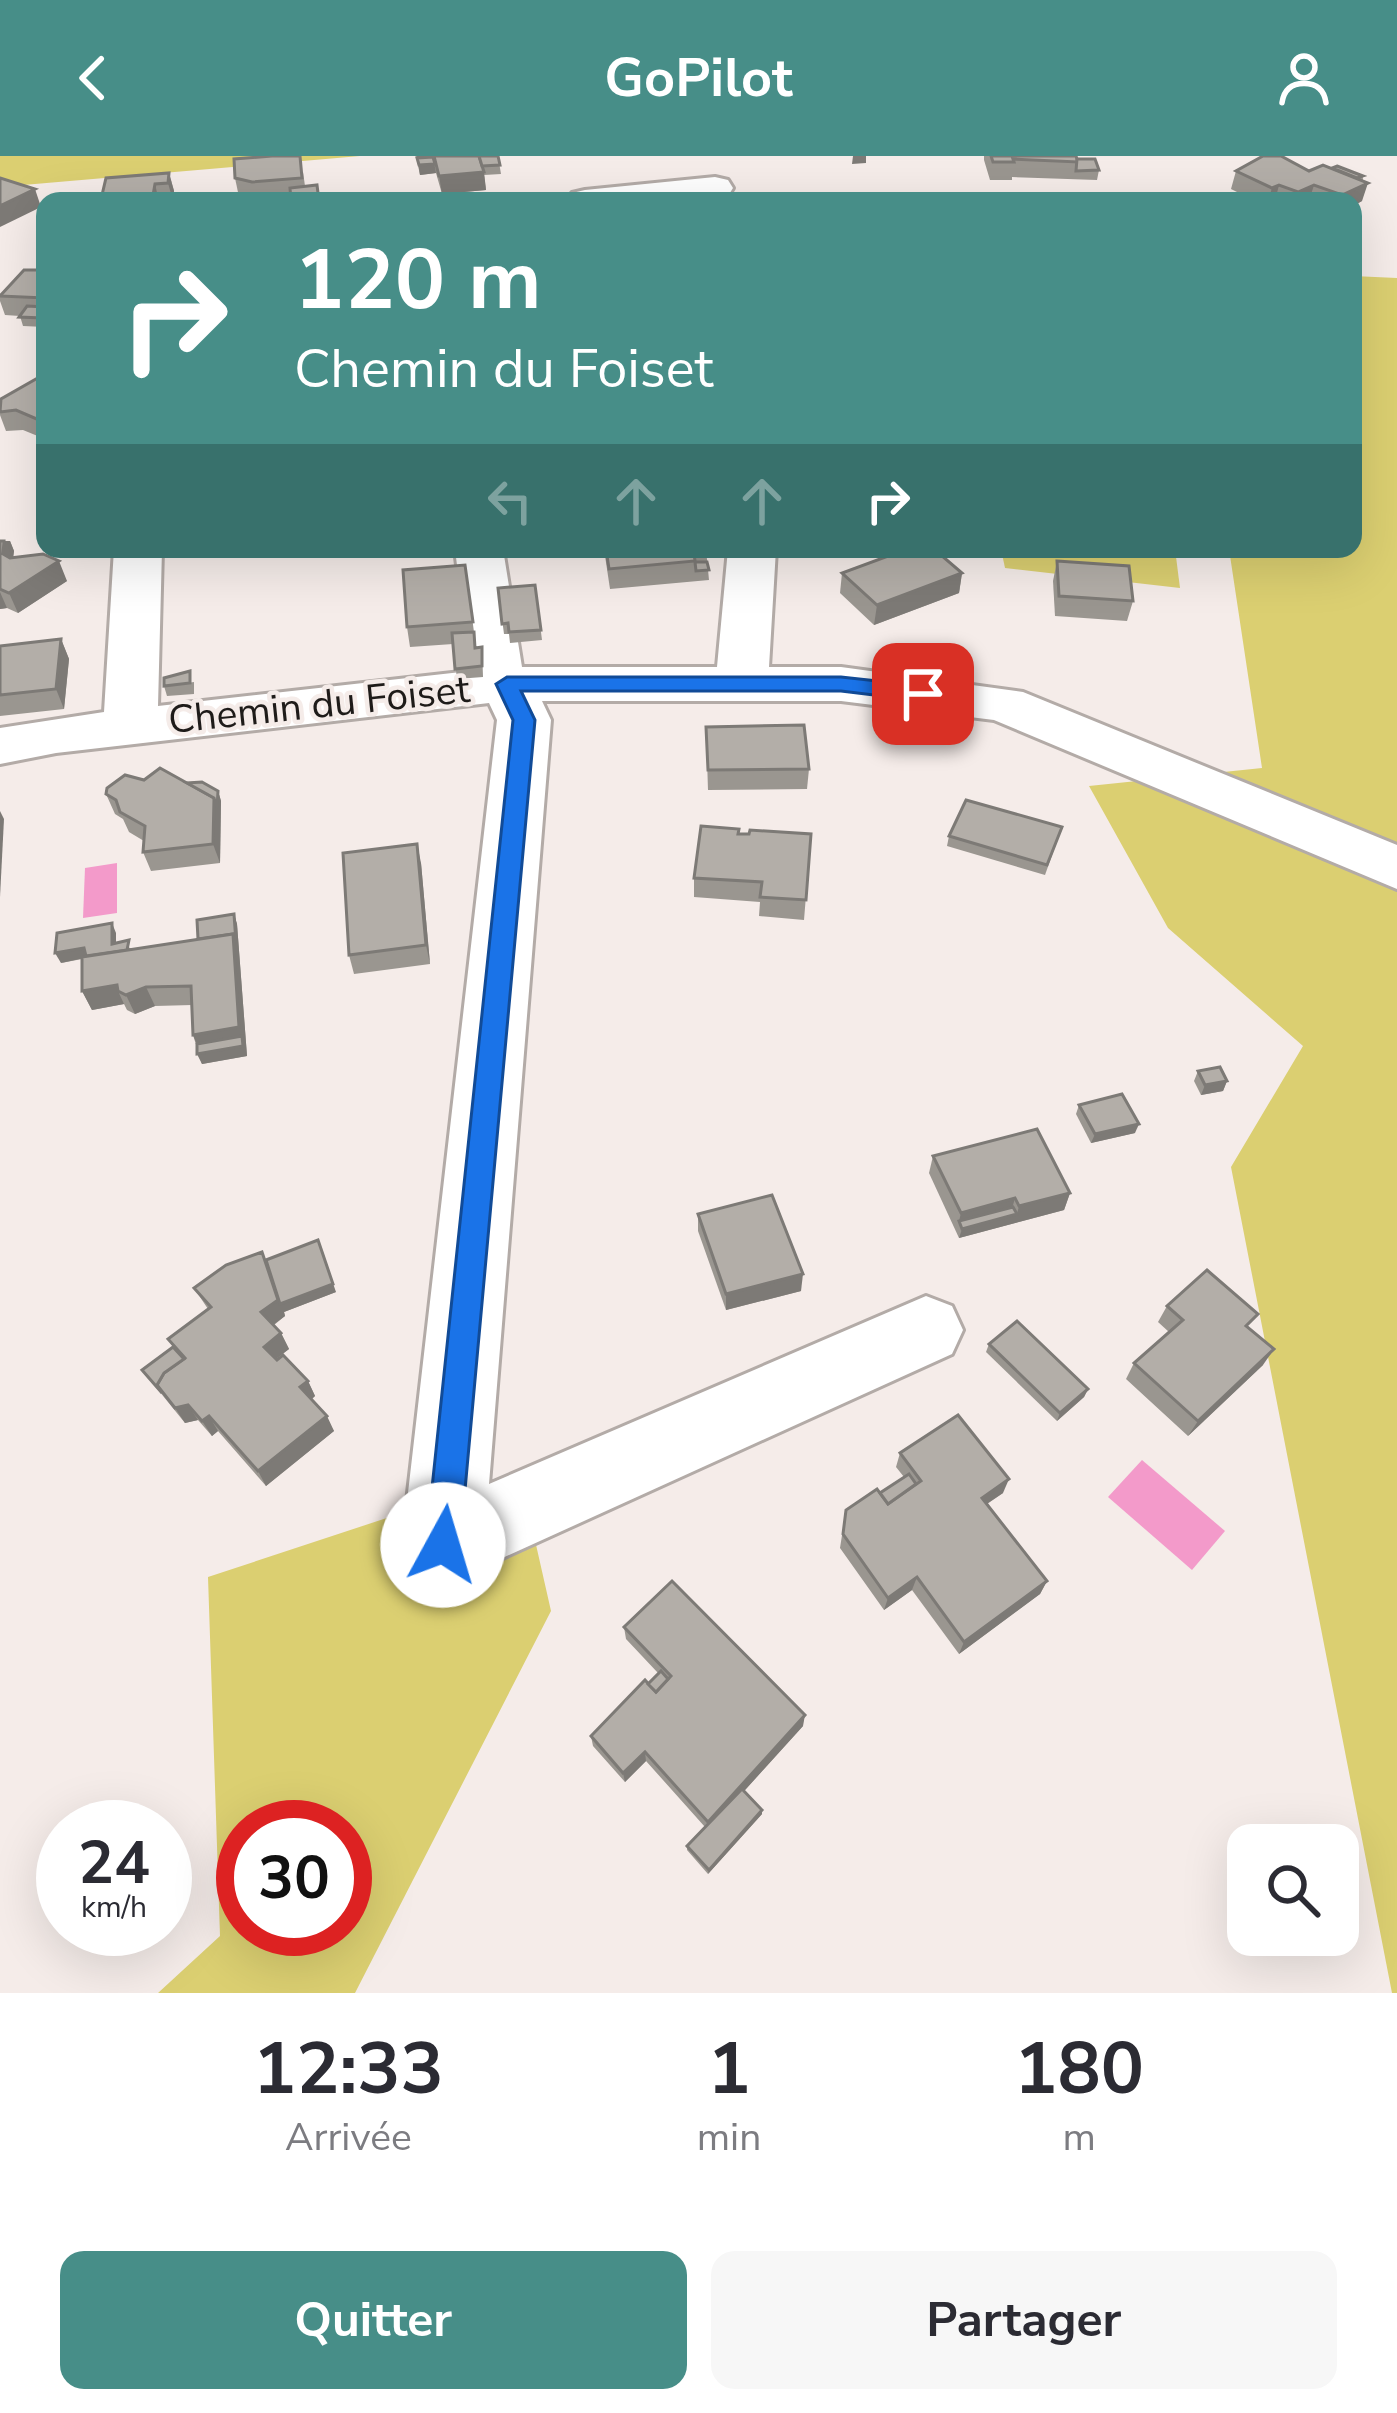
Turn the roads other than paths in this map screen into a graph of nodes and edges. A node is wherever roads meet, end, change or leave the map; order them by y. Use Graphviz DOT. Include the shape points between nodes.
graph roads {
  1 [pos="715,188"];
  2 [pos="675,192"];
  3 [pos="138,558"];
  4 [pos="481,558"];
  5 [pos="751,558"];
  6 [pos="502,684"];
  7 [pos="742,684"];
  8 [pos="130,727"];
  9 [pos="0,746"];
  10 [pos="1397,868"];
  11 [pos="926,1330"];
  1 -- 2 [label="street"];
  3 -- 8 [label="street"];
  4 -- 6 [label="street"];
  5 -- 7 [label="street"];
  6 -- 7 [label="street, Chemin du Foiset"];
  6 -- 8 [label="street, Chemin du Foiset"];
  6 -- 11 [label="street" via="524,720 443,1545"];
  7 -- 10 [label="street, Chemin du Foiset" via="841,684 1004,704"];
  8 -- 9 [label="street, Chemin du Foiset"];
}
